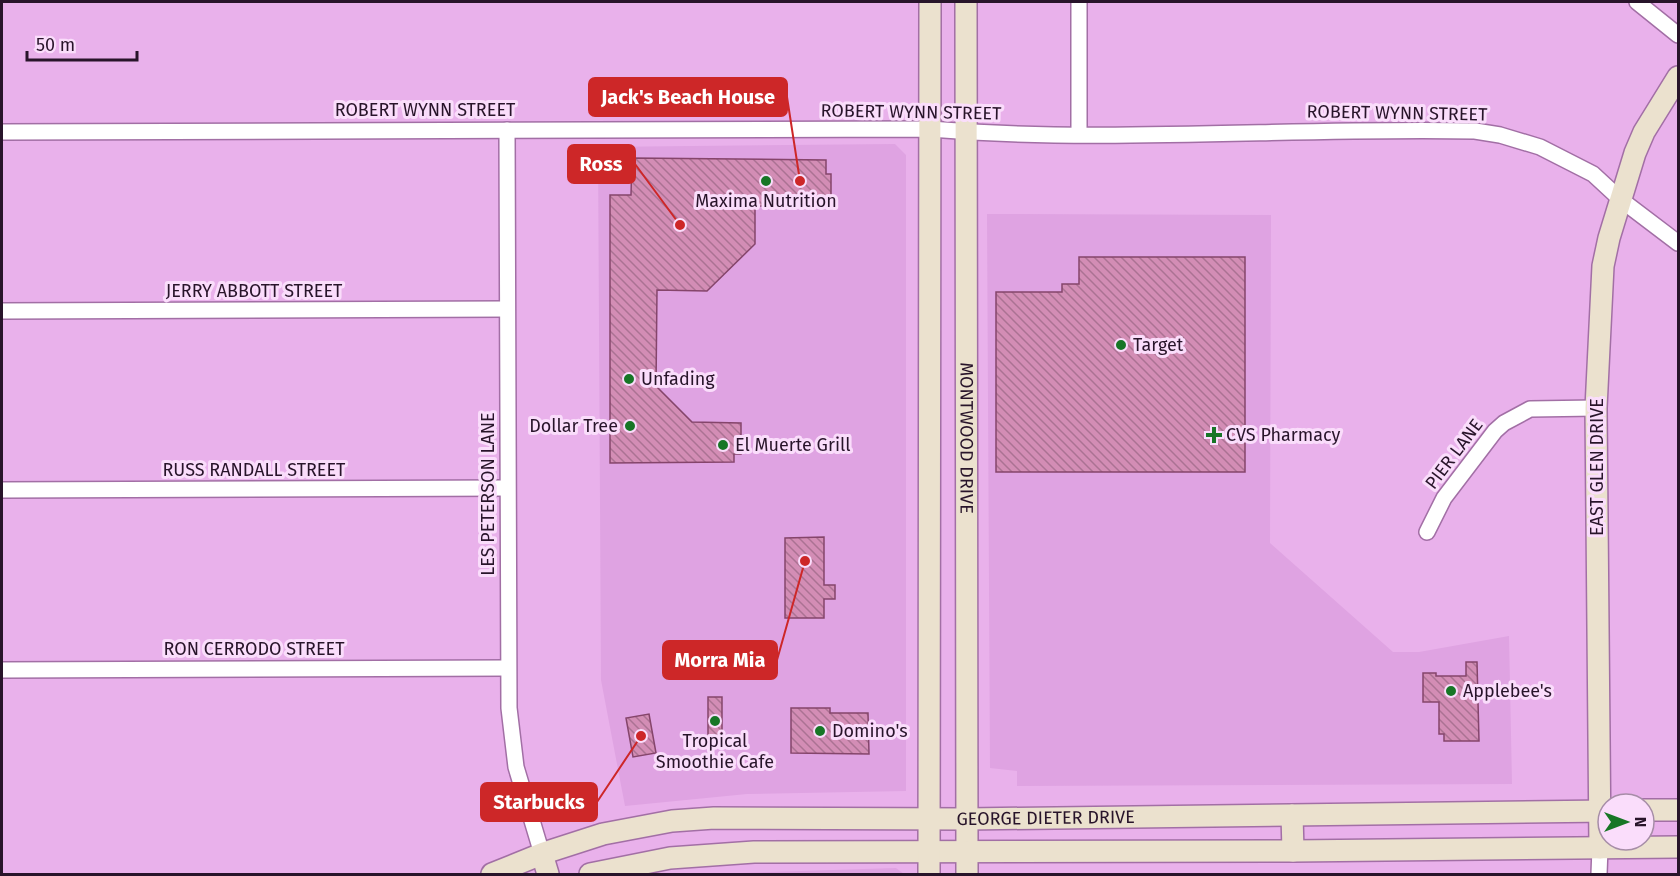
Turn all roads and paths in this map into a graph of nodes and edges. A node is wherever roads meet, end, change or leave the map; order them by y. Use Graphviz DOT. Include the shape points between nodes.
graph roads {
  1 [pos="930,2"];
  2 [pos="966,2"];
  3 [pos="1079,2"];
  4 [pos="1637,2"];
  5 [pos="1678,34"];
  6 [pos="1678,77"];
  7 [pos="930,129"];
  8 [pos="507,130"];
  9 [pos="2,132"];
  10 [pos="966,132"];
  11 [pos="1079,134"];
  12 [pos="1620,199"];
  13 [pos="1678,243"];
  14 [pos="507,309"];
  15 [pos="2,311"];
  16 [pos="1596,408"];
  17 [pos="507,488"];
  18 [pos="2,490"];
  19 [pos="930,502"];
  20 [pos="965,502"];
  21 [pos="1427,532"];
  22 [pos="507,668"];
  23 [pos="2,670"];
  24 [pos="1604,792"];
  25 [pos="1656,810"];
  26 [pos="1678,810"];
  27 [pos="1596,811"];
  28 [pos="1292,815"];
  29 [pos="929,819"];
  30 [pos="966,819"];
  31 [pos="1656,847"];
  32 [pos="1678,847"];
  33 [pos="1596,848"];
  34 [pos="929,851"];
  35 [pos="1293,851"];
  36 [pos="967,852"];
  37 [pos="1600,852"];
  38 [pos="542,854"];
  39 [pos="492,874"];
  40 [pos="548,874"];
  41 [pos="590,874"];
  42 [pos="929,874"];
  43 [pos="967,874"];
  44 [pos="1599,874"];
  1 -- 7 [label="main road, MONTWOOD DRIVE"];
  2 -- 10 [label="main road, MONTWOOD DRIVE"];
  3 -- 11 [label="street"];
  4 -- 5 [label="street"];
  6 -- 12 [label="main road, EAST GLEN DRIVE" via="1644,132"];
  7 -- 8 [label="street, ROBERT WYNN STREET"];
  7 -- 10 [label="street, ROBERT WYNN STREET"];
  7 -- 19 [label="main road, MONTWOOD DRIVE"];
  8 -- 9 [label="street, ROBERT WYNN STREET"];
  8 -- 14 [label="street, LES PETERSON LANE"];
  10 -- 11 [label="street, ROBERT WYNN STREET"];
  10 -- 20 [label="main road, MONTWOOD DRIVE"];
  11 -- 12 [label="street, ROBERT WYNN STREET" via="1475,131 1540,147 1593,174"];
  12 -- 13 [label="street, ROBERT WYNN STREET"];
  12 -- 16 [label="main road, EAST GLEN DRIVE" via="1603,266"];
  14 -- 15 [label="street, JERRY ABBOTT STREET"];
  14 -- 17 [label="street, LES PETERSON LANE"];
  16 -- 21 [label="street, PIER LANE" via="1530,409 1504,423 1444,498"];
  16 -- 24 [label="main road, EAST GLEN DRIVE"];
  17 -- 18 [label="street, RUSS RANDALL STREET"];
  17 -- 22 [label="street, LES PETERSON LANE"];
  19 -- 20 [label="main road"];
  19 -- 29 [label="main road, MONTWOOD DRIVE"];
  20 -- 30 [label="main road, MONTWOOD DRIVE"];
  22 -- 23 [label="street, RON CERRODO STREET"];
  22 -- 38 [label="street, LES PETERSON LANE" via="516,767"];
  25 -- 26 [label="main road"];
  27 -- 28 [label="main road, GEORGE DIETER DRIVE"];
  28 -- 30 [label="main road, GEORGE DIETER DRIVE"];
  28 -- 35 [label="main road"];
  29 -- 30 [label="main road, GEORGE DIETER DRIVE"];
  29 -- 34 [label="main road, MONTWOOD DRIVE"];
  29 -- 38 [label="main road, GEORGE DIETER DRIVE" via="672,821 603,834"];
  30 -- 36 [label="main road, MONTWOOD DRIVE"];
  31 -- 32 [label="main road, GEORGE DIETER DRIVE"];
  33 -- 35 [label="main road, GEORGE DIETER DRIVE"];
  34 -- 36 [label="main road, GEORGE DIETER DRIVE"];
  34 -- 41 [label="main road, GEORGE DIETER DRIVE" via="713,854 653,860"];
  34 -- 42 [label="main road, MONTWOOD DRIVE"];
  35 -- 36 [label="main road, GEORGE DIETER DRIVE"];
  36 -- 43 [label="main road, MONTWOOD DRIVE"];
  37 -- 44 [label="street, EAST GLEN DRIVE"];
  38 -- 39 [label="main road, GEORGE DIETER DRIVE"];
  38 -- 40 [label="main road"];
}
